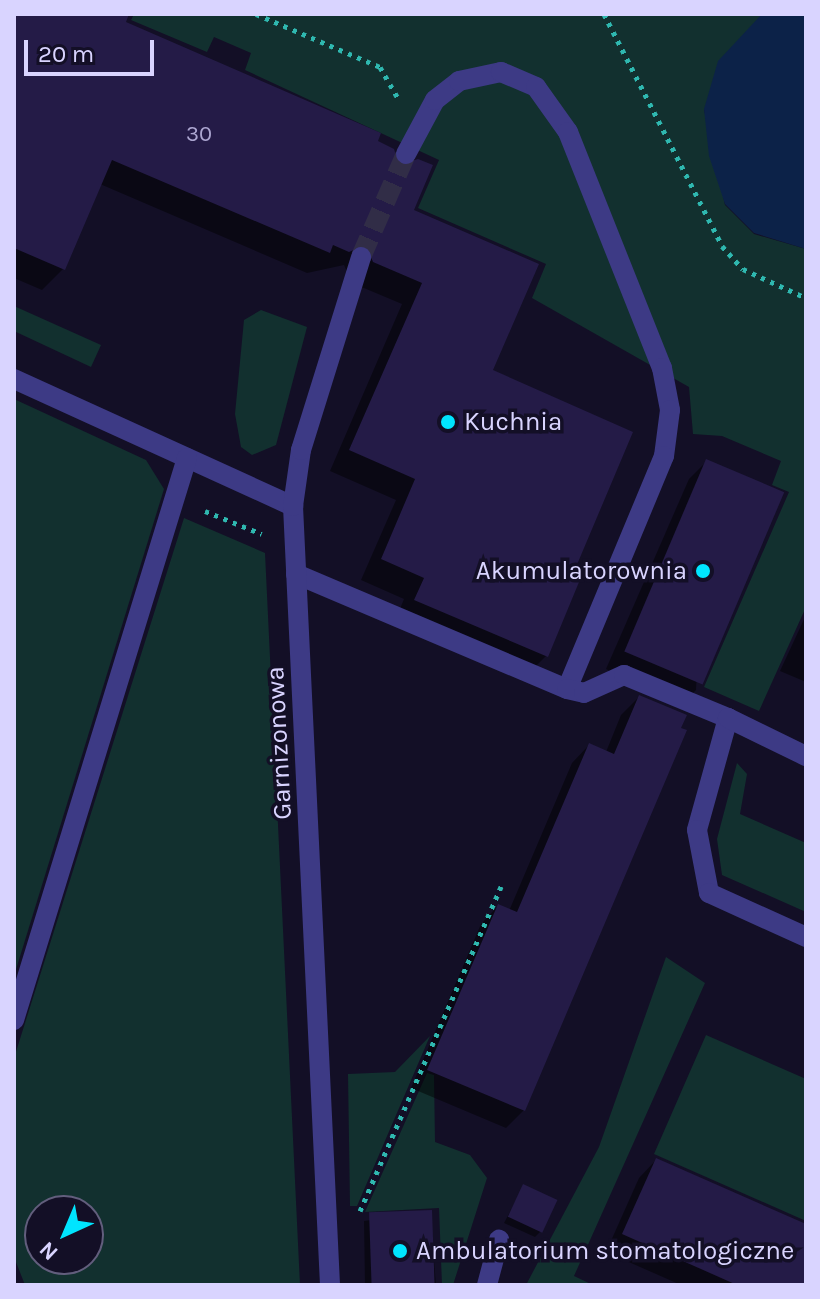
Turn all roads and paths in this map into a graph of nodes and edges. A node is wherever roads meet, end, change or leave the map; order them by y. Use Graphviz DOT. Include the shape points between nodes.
graph roads {
  1 [pos="256,14"];
  2 [pos="604,14"];
  3 [pos="402,110"];
  4 [pos="406,154"];
  5 [pos="361,257"];
  6 [pos="806,298"];
  7 [pos="14,379"];
  8 [pos="187,458"];
  9 [pos="293,506"];
  10 [pos="296,574"];
  11 [pos="567,689"];
  12 [pos="728,718"];
  13 [pos="806,756"];
  14 [pos="501,886"];
  15 [pos="806,937"];
  16 [pos="14,1020"];
  17 [pos="358,1216"];
  18 [pos="499,1240"];
  19 [pos="330,1285"];
  20 [pos="487,1285"];
  1 -- 3 [label="path" via="380,67"];
  2 -- 6 [label="path" via="722,246 743,269"];
  4 -- 11 [label="street" via="435,100 474,75 510,75 553,102 662,368 670,429"];
  5 -- 9 [label="street, Garnizonowa"];
  7 -- 8 [label="street"];
  8 -- 9 [label="street"];
  8 -- 16 [label="street"];
  9 -- 10 [label="street, Garnizonowa"];
  10 -- 11 [label="street"];
  10 -- 19 [label="street, Garnizonowa"];
  11 -- 12 [label="street" via="584,693 624,675"];
  12 -- 13 [label="street"];
  12 -- 15 [label="street" via="697,830 709,893"];
  14 -- 17 [label="path"];
  18 -- 20 [label="street"];
}
